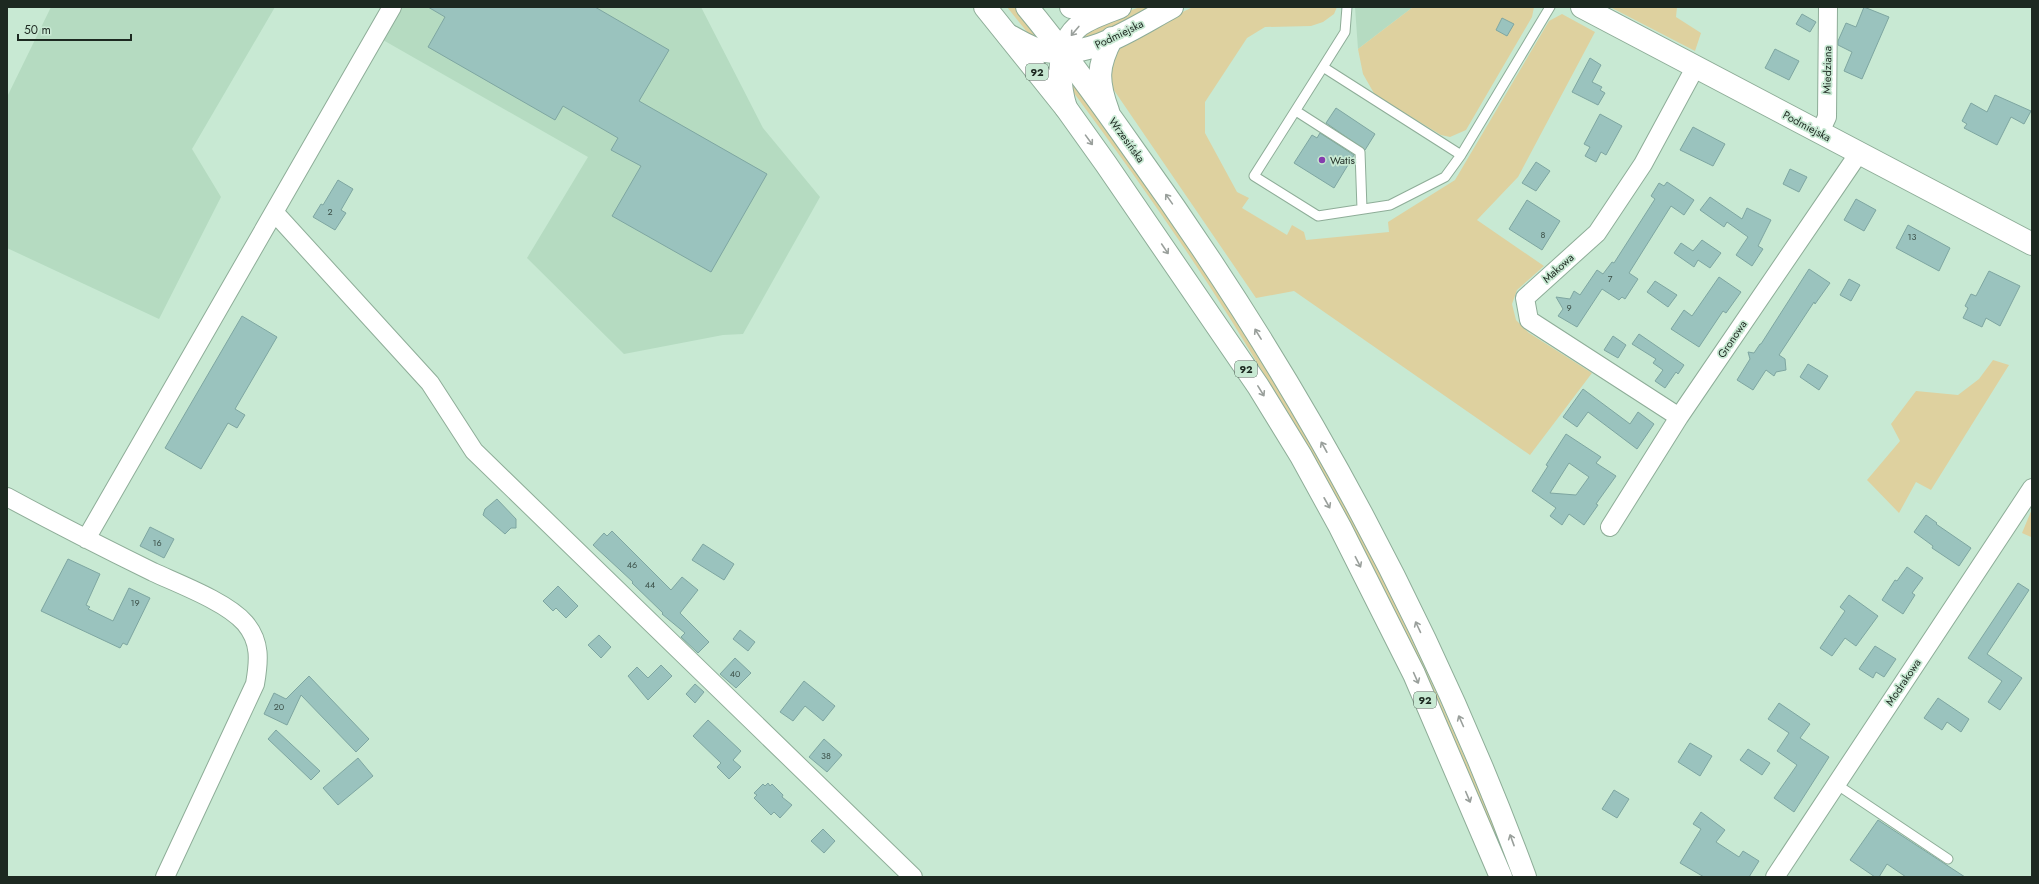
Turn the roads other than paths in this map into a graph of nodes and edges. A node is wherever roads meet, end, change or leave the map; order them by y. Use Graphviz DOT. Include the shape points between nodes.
graph roads {
  1 [pos="392,7"];
  2 [pos="985,7"];
  3 [pos="1027,7"];
  4 [pos="1071,7"];
  5 [pos="1115,7"];
  6 [pos="1120,7"];
  7 [pos="1172,7"];
  8 [pos="1347,7"];
  9 [pos="1550,7"];
  10 [pos="1582,7"];
  11 [pos="1828,7"];
  12 [pos="1008,35"];
  13 [pos="1112,38"];
  14 [pos="1064,52"];
  15 [pos="1696,66"];
  16 [pos="1323,67"];
  17 [pos="1066,108"];
  18 [pos="1296,111"];
  19 [pos="1109,115"];
  20 [pos="1820,132"];
  21 [pos="1859,153"];
  22 [pos="1461,156"];
  23 [pos="1362,209"];
  24 [pos="275,212"];
  25 [pos="2032,244"];
  26 [pos="1679,417"];
  27 [pos="2032,488"];
  28 [pos="7,497"];
  29 [pos="1610,527"];
  30 [pos="86,539"];
  31 [pos="1836,784"];
  32 [pos="1948,860"];
  33 [pos="165,877"];
  34 [pos="913,877"];
  35 [pos="1501,877"];
  36 [pos="1525,877"];
  37 [pos="1775,877"];
  1 -- 24 [label="street"];
  2 -- 12 [label="main road, 92"];
  3 -- 14 [label="main road, Wrzesińska / 92"];
  4 -- 5 [label="main road"];
  6 -- 14 [label="main road, one-way" via="1081,24 1071,36"];
  7 -- 13 [label="main road, Podmiejska"];
  8 -- 16 [label="lane" via="1345,32"];
  9 -- 22 [label="lane"];
  10 -- 15 [label="main road, Podmiejska"];
  11 -- 20 [label="street, Miedziana" via="1827,117"];
  12 -- 14 [label="main road, Podmiejska" via="1033,48"];
  12 -- 17 [label="main road, 92"];
  13 -- 14 [label="main road, Podmiejska" via="1083,51"];
  13 -- 19 [label="main road" via="1100,71 1102,95"];
  14 -- 17 [label="main road" via="1060,80"];
  14 -- 19 [label="main road, Wrzesińska / 92"];
  15 -- 20 [label="main road, Podmiejska"];
  15 -- 26 [label="street, Makowa" via="1643,164 1597,233 1525,298 1529,320"];
  16 -- 18 [label="lane"];
  16 -- 22 [label="lane"];
  17 -- 35 [label="main road, 92, one-way" via="1258,386 1340,527 1414,674"];
  18 -- 23 [label="lane" via="1360,152"];
  18 -- 23 [label="lane" via="1254,176 1318,216"];
  36 -- 19 [label="main road, Wrzesińska / 92, one-way" via="1509,832 1466,733 1395,581 1307,417 1222,277"];
  20 -- 21 [label="main road, Podmiejska"];
  21 -- 25 [label="main road, Podmiejska"];
  21 -- 26 [label="street, Gronowa"];
  22 -- 23 [label="lane" via="1445,177 1390,205"];
  24 -- 30 [label="street"];
  24 -- 34 [label="street" via="430,384 474,451"];
  26 -- 29 [label="street, Gronowa"];
  27 -- 31 [label="street, Modrakowa"];
  28 -- 30 [label="street"];
  30 -- 33 [label="street" via="222,605 245,623 255,640 258,652 255,684"];
  31 -- 32 [label="lane"];
  31 -- 37 [label="street, Modrakowa"];
}
